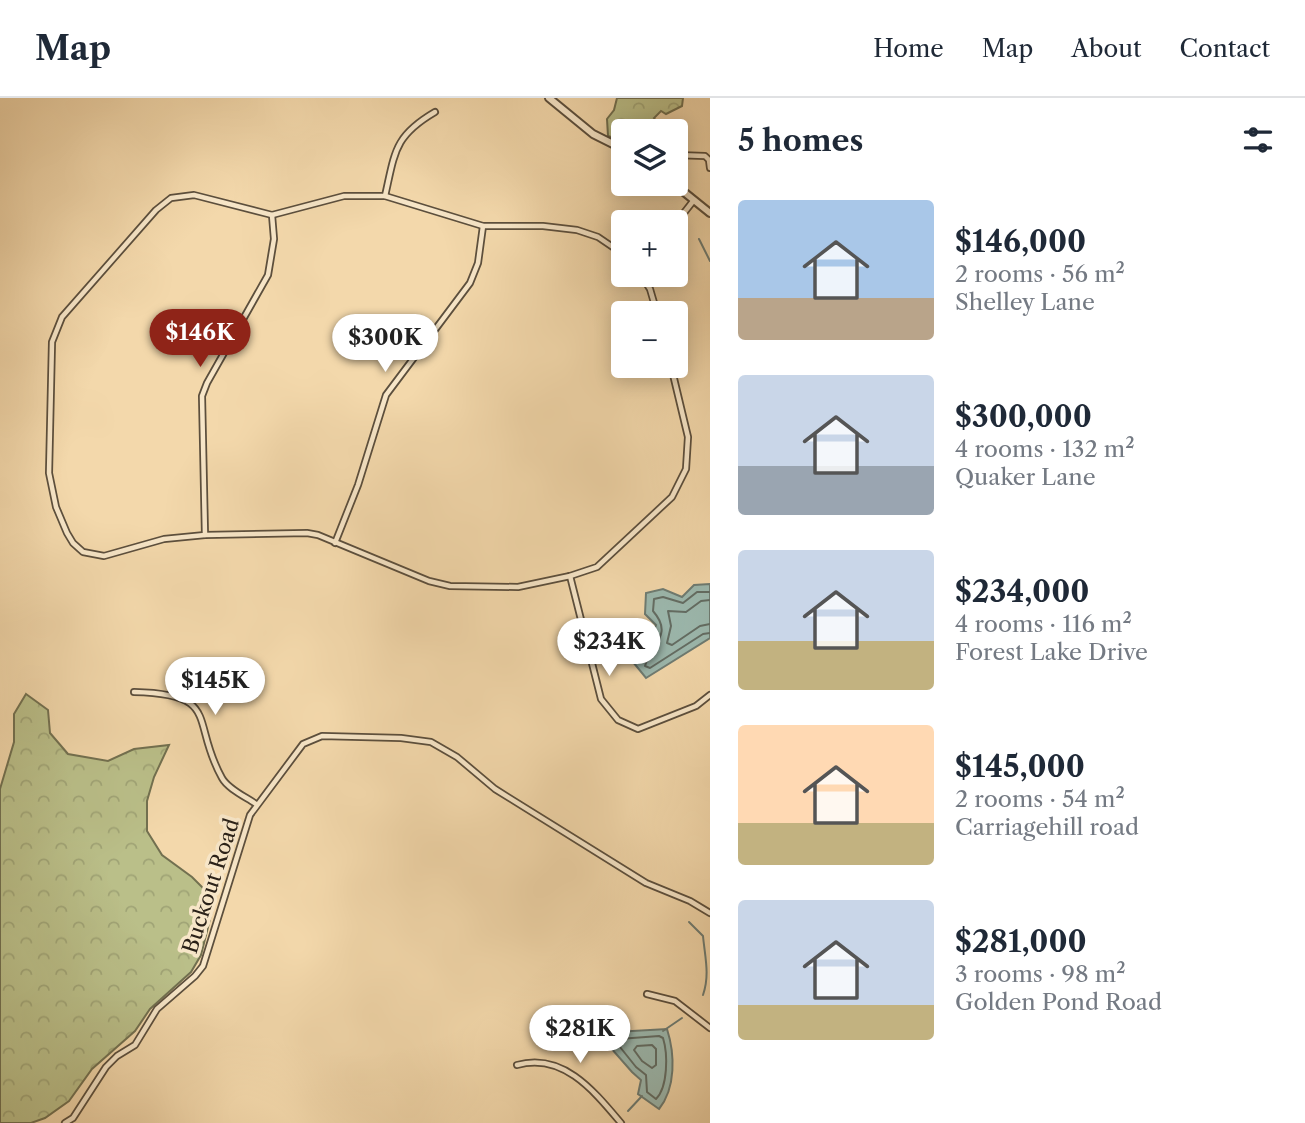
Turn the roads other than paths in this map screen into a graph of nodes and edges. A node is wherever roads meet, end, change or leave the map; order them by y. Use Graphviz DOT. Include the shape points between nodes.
graph roads {
  1 [pos="549,98"];
  2 [pos="435,112"];
  3 [pos="611,143"];
  4 [pos="688,155"];
  5 [pos="710,167"];
  6 [pos="688,195"];
  7 [pos="385,196"];
  8 [pos="694,200"];
  9 [pos="686,210"];
  10 [pos="710,213"];
  11 [pos="272,215"];
  12 [pos="483,226"];
  13 [pos="611,246"];
  14 [pos="674,378"];
  15 [pos="205,534"];
  16 [pos="335,543"];
  17 [pos="570,576"];
  18 [pos="134,692"];
  19 [pos="710,695"];
  20 [pos="256,804"];
  21 [pos="710,913"];
  22 [pos="648,994"];
  23 [pos="710,1028"];
  24 [pos="517,1065"];
  25 [pos="65,1123"];
  26 [pos="621,1123"];
  1 -- 3 [label="street"];
  2 -- 7 [label="street" via="409,129 400,142"];
  4 -- 5 [label="street" via="705,156"];
  6 -- 8 [label="street"];
  7 -- 11 [label="street" via="344,196"];
  7 -- 12 [label="street"];
  8 -- 9 [label="street"];
  8 -- 10 [label="street"];
  11 -- 15 [label="street" via="274,239 268,275 202,396"];
  11 -- 15 [label="street" via="194,195 171,198 62,317 52,342 49,473 56,507 73,543 83,552 104,556 164,539"];
  12 -- 13 [label="street" via="577,230"];
  12 -- 16 [label="street" via="470,283 386,395"];
  14 -- 17 [label="street" via="688,437 681,482 672,497 597,567"];
  15 -- 16 [label="street" via="307,533"];
  16 -- 17 [label="street" via="450,586 518,587"];
  17 -- 19 [label="street" via="601,699 618,720 638,729 696,706"];
  18 -- 20 [label="street" via="161,692 193,704 223,781"];
  20 -- 21 [label="street, Buckout Road" via="303,744 322,736 426,740 646,883"];
  20 -- 25 [label="street, Buckout Road" via="203,966 157,1009 135,1045 106,1067"];
  22 -- 23 [label="street" via="675,1002"];
  24 -- 26 [label="street" via="549,1063 566,1069"];
}
